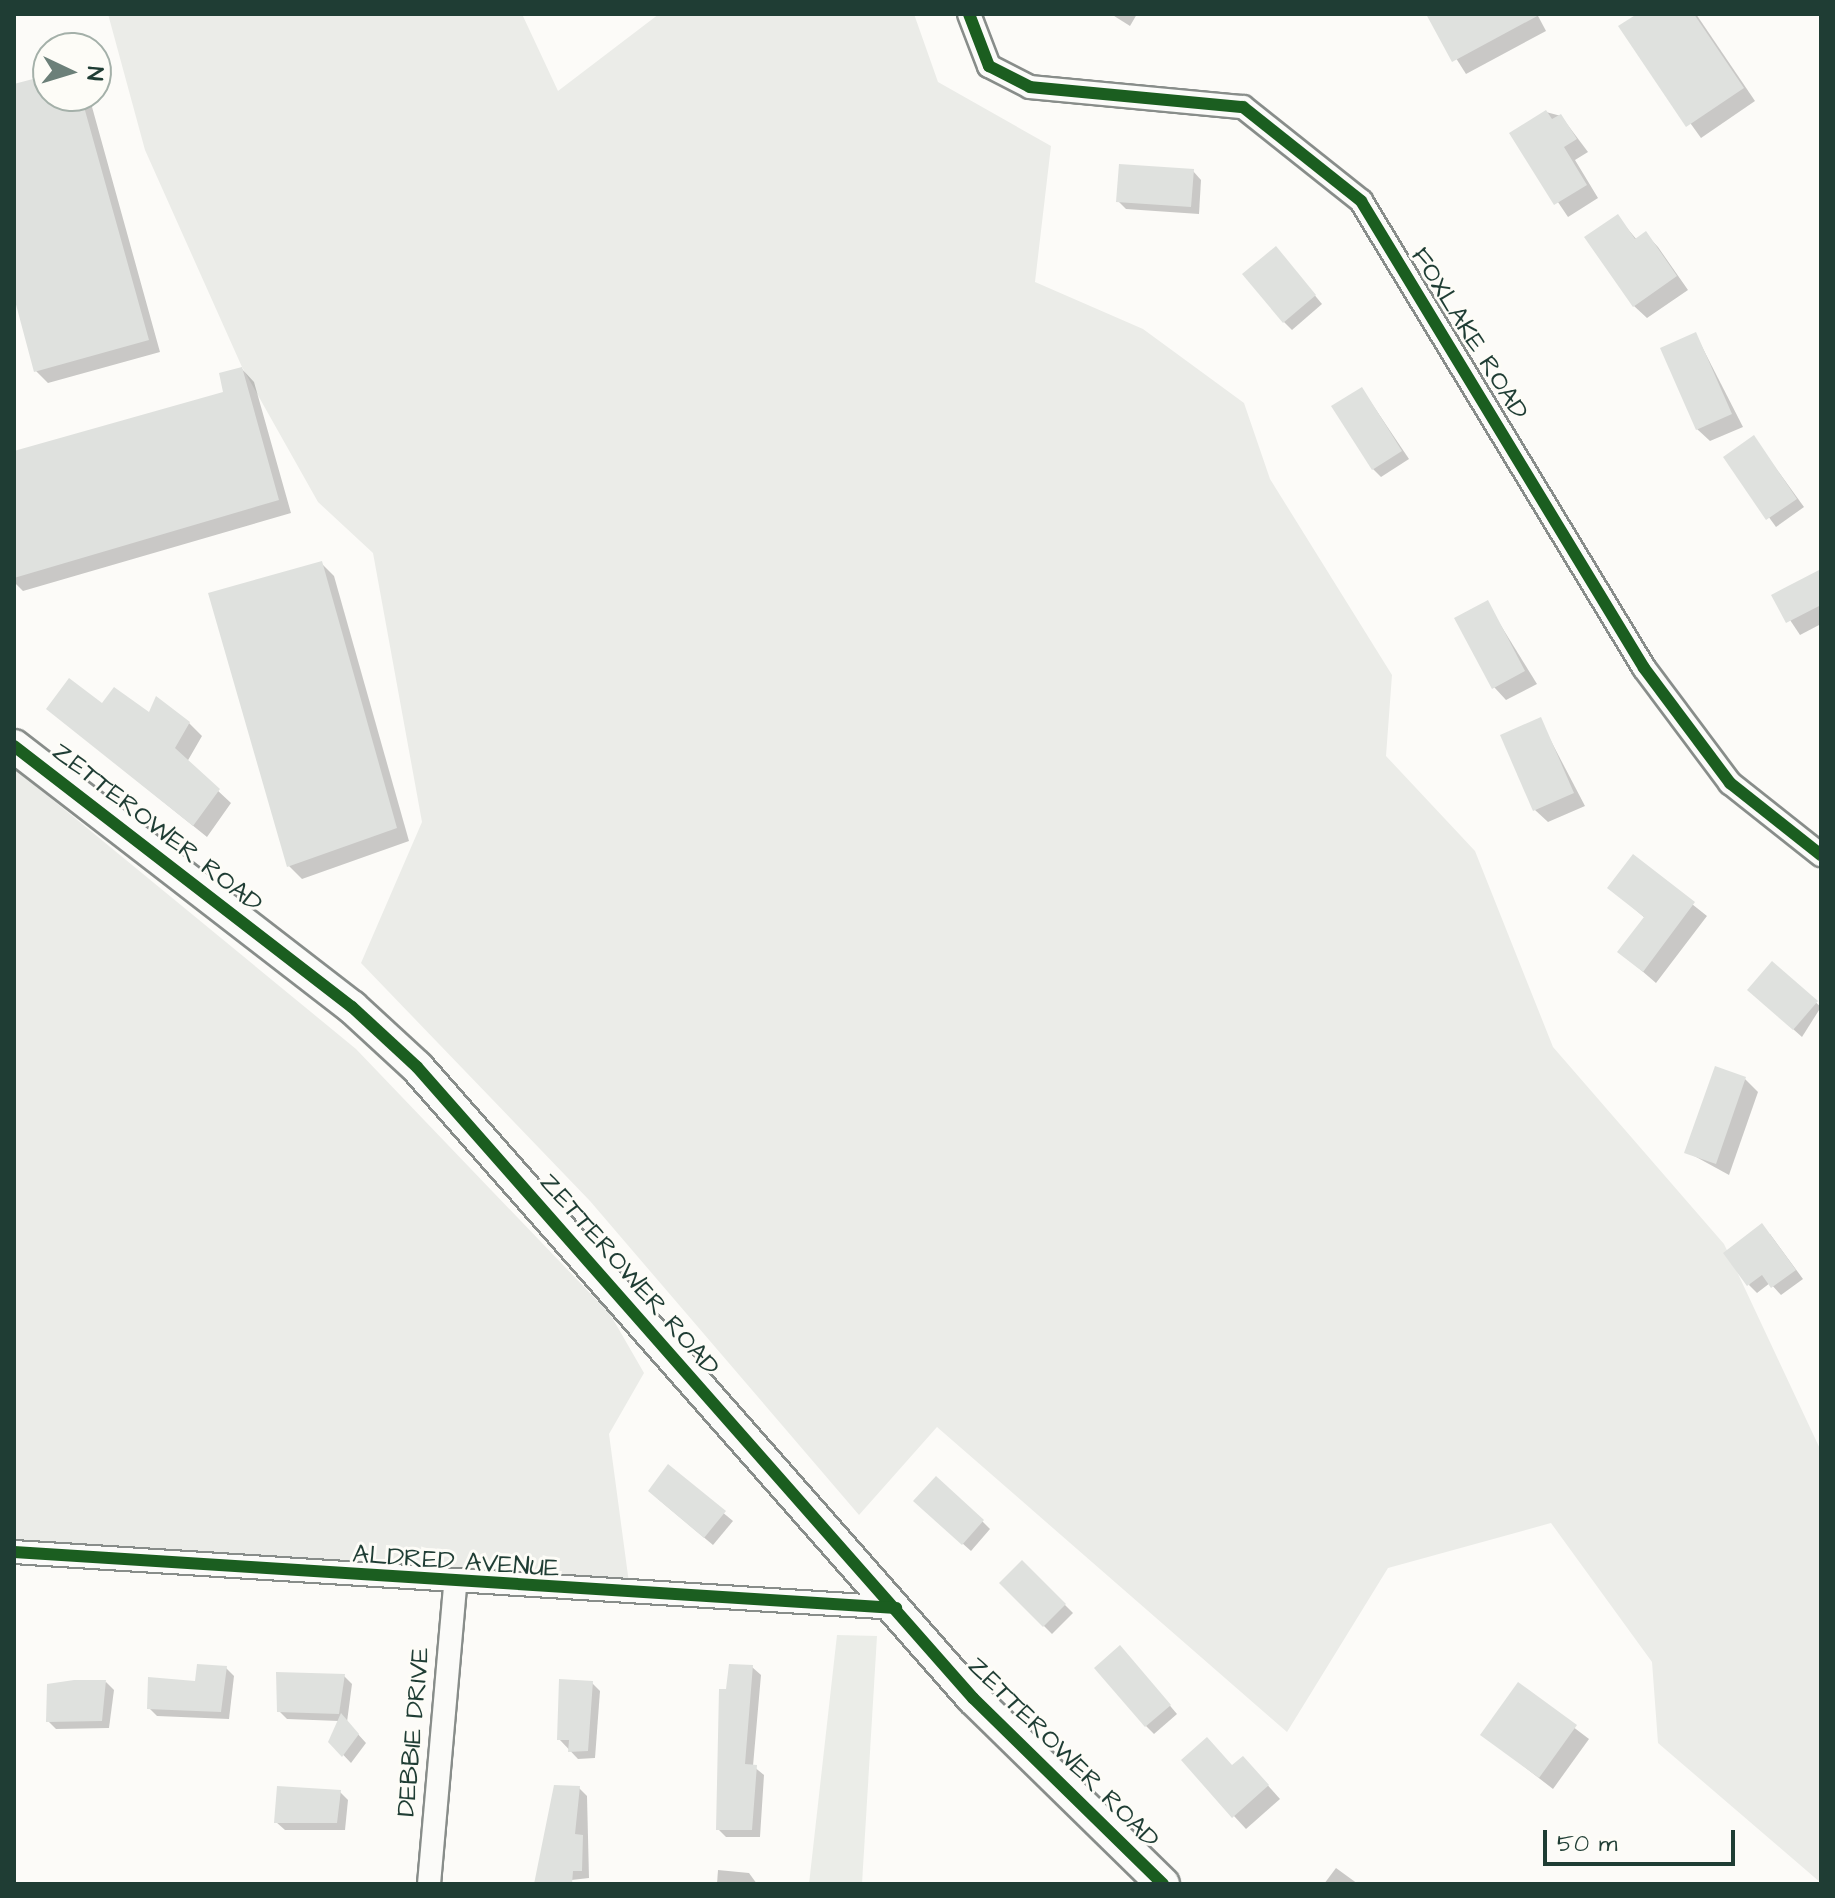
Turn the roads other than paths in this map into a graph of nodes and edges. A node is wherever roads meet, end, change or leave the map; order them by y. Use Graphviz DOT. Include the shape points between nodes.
graph roads {
  1 [pos="969,14"];
  2 [pos="14,746"];
  3 [pos="1821,855"];
  4 [pos="14,1552"];
  5 [pos="455,1585"];
  6 [pos="896,1608"];
  7 [pos="429,1884"];
  8 [pos="1163,1884"];
  1 -- 3 [label="street, FOXLAKE ROAD" via="989,66 1030,87 1243,107 1361,201 1644,668 1730,783"];
  2 -- 6 [label="street, ZETTEROWER ROAD" via="352,1007 417,1067"];
  4 -- 5 [label="street, ALDRED AVENUE"];
  5 -- 6 [label="street, ALDRED AVENUE"];
  5 -- 7 [label="street, DEBBIE DRIVE"];
  6 -- 8 [label="street, ZETTEROWER ROAD" via="973,1698"];
}
